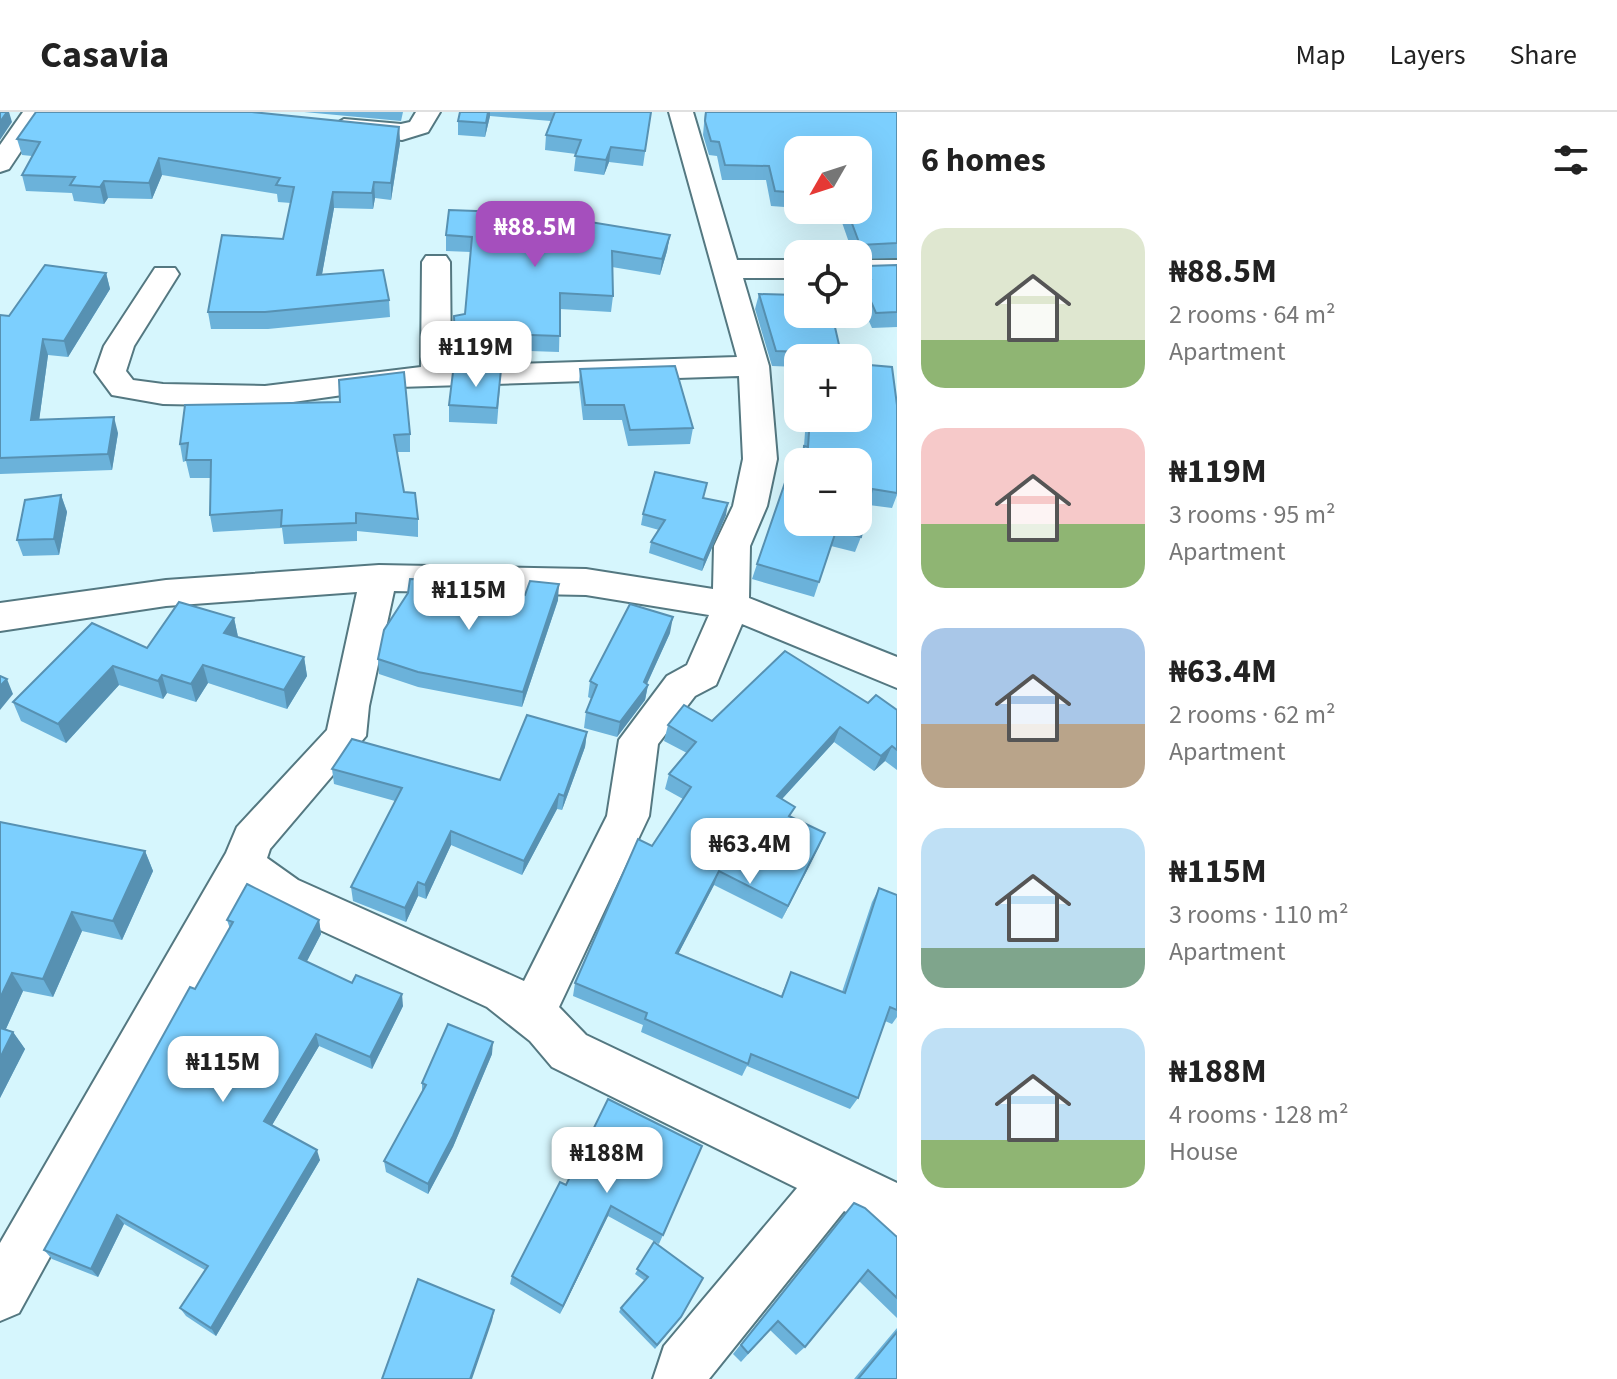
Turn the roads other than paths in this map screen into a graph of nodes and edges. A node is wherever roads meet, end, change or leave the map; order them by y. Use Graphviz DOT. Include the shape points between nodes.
graph roads {
  1 [pos="35,112"];
  2 [pos="428,112"];
  3 [pos="681,112"];
  4 [pos="313,123"];
  5 [pos="0,164"];
  6 [pos="436,262"];
  7 [pos="729,269"];
  8 [pos="784,269"];
  9 [pos="872,269"];
  10 [pos="897,269"];
  11 [pos="165,274"];
  12 [pos="754,366"];
  13 [pos="436,378"];
  14 [pos="379,578"];
  15 [pos="731,605"];
  16 [pos="0,617"];
  17 [pos="897,673"];
  18 [pos="246,858"];
  19 [pos="532,1013"];
  20 [pos="836,1181"];
  21 [pos="897,1210"];
  22 [pos="0,1294"];
  23 [pos="681,1379"];
  1 -- 5 [label="street"];
  2 -- 4 [label="street" via="419,127 402,132"];
  3 -- 7 [label="street" via="710,221"];
  6 -- 13 [label="street"];
  7 -- 8 [label="street"];
  7 -- 12 [label="street"];
  9 -- 10 [label="street"];
  11 -- 13 [label="street" via="119,346 110,372 123,388 265,396 399,377"];
  12 -- 13 [label="street"];
  12 -- 15 [label="street" via="760,459 750,506 732,546"];
  14 -- 15 [label="street" via="586,582"];
  14 -- 16 [label="street" via="166,593"];
  14 -- 18 [label="street" via="346,736 252,840"];
  15 -- 17 [label="street"];
  15 -- 19 [label="street" via="702,675 681,686 639,740 628,816"];
  18 -- 19 [label="street" via="265,884 503,992"];
  18 -- 22 [label="street"];
  19 -- 20 [label="street" via="569,1051"];
  20 -- 21 [label="street"];
  20 -- 23 [label="street" via="683,1365"];
}
